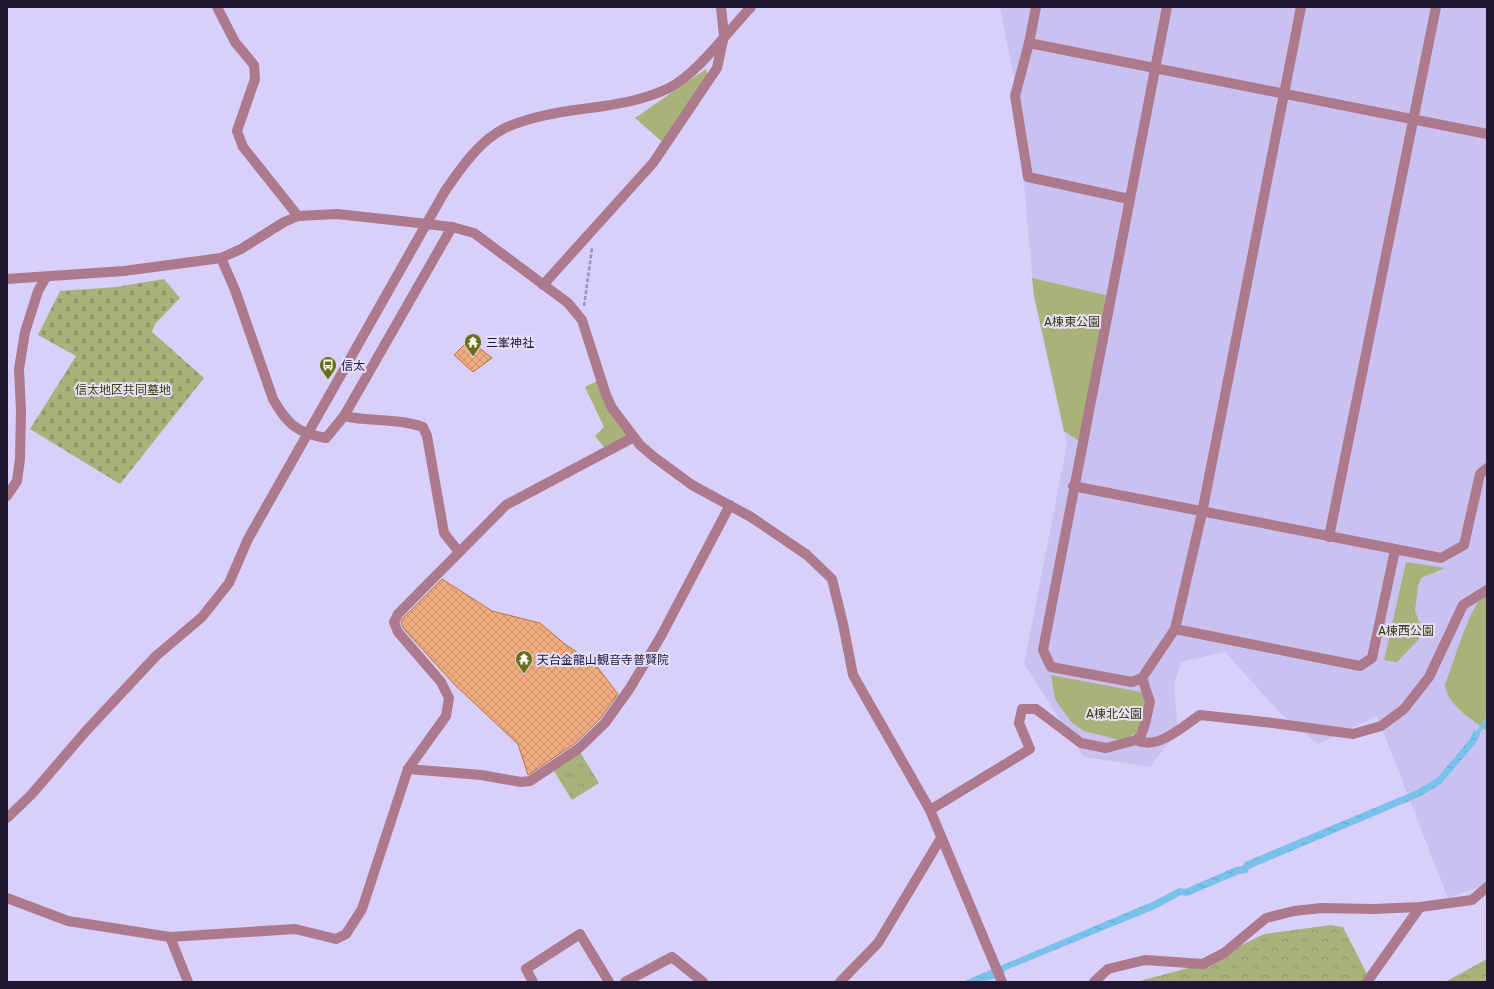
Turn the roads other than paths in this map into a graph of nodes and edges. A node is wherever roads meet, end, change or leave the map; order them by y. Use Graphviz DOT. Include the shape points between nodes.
graph roads {
  1 [pos="217,7"];
  2 [pos="721,7"];
  3 [pos="751,7"];
  4 [pos="1036,7"];
  5 [pos="1167,7"];
  6 [pos="1301,7"];
  7 [pos="1436,7"];
  8 [pos="724,36"];
  9 [pos="1029,43"];
  10 [pos="1155,69"];
  11 [pos="1283,94"];
  12 [pos="1413,121"];
  13 [pos="1487,134"];
  14 [pos="1129,199"];
  15 [pos="298,216"];
  16 [pos="452,227"];
  17 [pos="221,258"];
  18 [pos="46,277"];
  19 [pos="7,279"];
  20 [pos="543,284"];
  21 [pos="344,416"];
  22 [pos="308,435"];
  23 [pos="634,436"];
  24 [pos="1487,468"];
  25 [pos="1074,486"];
  26 [pos="7,496"];
  27 [pos="730,506"];
  28 [pos="1202,513"];
  29 [pos="1329,537"];
  30 [pos="1395,550"];
  31 [pos="460,552"];
  32 [pos="1487,590"];
  33 [pos="1175,628"];
  34 [pos="1142,678"];
  35 [pos="1136,740"];
  36 [pos="408,769"];
  37 [pos="930,810"];
  38 [pos="7,818"];
  39 [pos="941,838"];
  40 [pos="1487,887"];
  41 [pos="7,898"];
  42 [pos="1420,907"];
  43 [pos="170,937"];
  44 [pos="188,982"];
  45 [pos="533,982"];
  46 [pos="609,982"];
  47 [pos="625,982"];
  48 [pos="703,982"];
  49 [pos="840,982"];
  50 [pos="1002,982"];
  51 [pos="1094,982"];
  52 [pos="1367,982"];
  1 -- 15 [label="street" via="235,42 254,65 254,79 237,131 244,147"];
  2 -- 8 [label="street"];
  3 -- 8 [label="street"];
  4 -- 9 [label="street"];
  5 -- 10 [label="street"];
  6 -- 11 [label="street"];
  7 -- 12 [label="street"];
  8 -- 20 [label="street" via="717,68 653,163"];
  8 -- 22 [label="street" via="695,68 671,87 648,98 530,119 504,129 482,144 463,164 445,191"];
  9 -- 10 [label="street"];
  9 -- 14 [label="street" via="1015,96 1028,177"];
  10 -- 11 [label="street"];
  10 -- 14 [label="street"];
  11 -- 12 [label="street"];
  11 -- 28 [label="street"];
  12 -- 13 [label="street"];
  12 -- 29 [label="street"];
  14 -- 25 [label="street"];
  15 -- 16 [label="street, bridge" via="337,214"];
  15 -- 17 [label="street"];
  16 -- 20 [label="street" via="474,233"];
  16 -- 21 [label="street"];
  17 -- 18 [label="street" via="124,271"];
  17 -- 22 [label="street" via="235,290 273,399 293,427"];
  18 -- 19 [label="street"];
  18 -- 26 [label="street" via="38,291 25,332 19,369 20,459 17,481"];
  20 -- 23 [label="street" via="568,303 582,320 606,395 612,408"];
  21 -- 22 [label="street" via="326,438"];
  21 -- 31 [label="street" via="399,420 423,427 428,436 444,533"];
  22 -- 38 [label="street" via="248,539 229,583 202,616 156,656 31,795"];
  23 -- 27 [label="street" via="640,445 660,462 692,485"];
  23 -- 31 [label="street" via="506,505"];
  24 -- 30 [label="street" via="1480,474 1464,545 1441,558"];
  25 -- 28 [label="street"];
  25 -- 34 [label="street" via="1043,650 1051,667 1132,682"];
  27 -- 36 [label="street" via="661,636 630,688 604,723 578,749 530,781"];
  27 -- 37 [label="street" via="807,555 832,579 853,675"];
  28 -- 29 [label="street"];
  28 -- 33 [label="street"];
  29 -- 30 [label="street"];
  30 -- 33 [label="street" via="1372,658 1360,666"];
  31 -- 36 [label="street" via="398,614 394,622 398,632 441,682 449,698 446,716"];
  32 -- 35 [label="street" via="1463,605 1429,677 1404,709 1381,726 1353,734 1200,715 1165,739 1143,743"];
  33 -- 34 [label="street"];
  34 -- 35 [label="street" via="1150,702 1141,735"];
  35 -- 37 [label="street" via="1106,748 1081,743 1036,709 1022,709 1019,723 1030,749"];
  36 -- 43 [label="street" via="362,909 346,934 336,939 295,929"];
  37 -- 39 [label="street"];
  39 -- 49 [label="street" via="878,942"];
  39 -- 50 [label="street"];
  40 -- 42 [label="street" via="1472,900"];
  41 -- 43 [label="street" via="68,921"];
  42 -- 51 [label="street" via="1322,908 1294,911 1266,918 1224,953 1203,964 1145,960 1108,969"];
  42 -- 52 [label="street"];
  43 -- 44 [label="street"];
  45 -- 46 [label="street" via="526,969 580,934"];
  47 -- 48 [label="street" via="672,957"];
}
